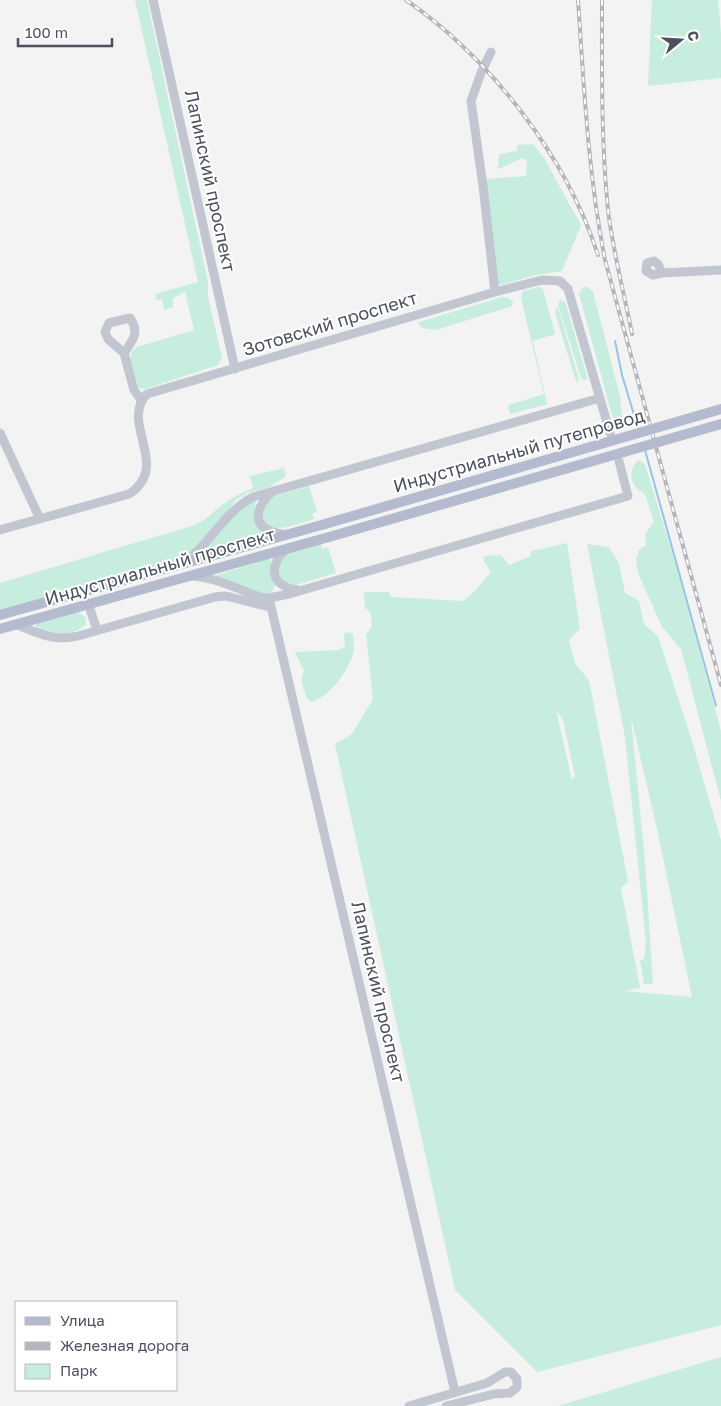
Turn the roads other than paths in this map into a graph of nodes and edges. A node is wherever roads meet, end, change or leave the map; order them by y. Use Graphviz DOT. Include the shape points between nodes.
graph roads {
  1 [pos="154,0"];
  2 [pos="491,52"];
  3 [pos="721,270"];
  4 [pos="662,272"];
  5 [pos="495,292"];
  6 [pos="124,354"];
  7 [pos="235,369"];
  8 [pos="600,398"];
  9 [pos="141,400"];
  10 [pos="721,409"];
  11 [pos="721,424"];
  12 [pos="0,433"];
  13 [pos="610,433"];
  14 [pos="618,461"];
  15 [pos="274,490"];
  16 [pos="40,518"];
  17 [pos="325,524"];
  18 [pos="0,530"];
  19 [pos="285,535"];
  20 [pos="329,537"];
  21 [pos="289,548"];
  22 [pos="182,563"];
  23 [pos="185,576"];
  24 [pos="301,590"];
  25 [pos="270,602"];
  26 [pos="88,603"];
  27 [pos="0,615"];
  28 [pos="15,624"];
  29 [pos="0,629"];
  30 [pos="97,630"];
  31 [pos="455,1392"];
  32 [pos="409,1406"];
  33 [pos="446,1406"];
  1 -- 7 [label="street, Лапинский проспект"];
  2 -- 5 [label="street" via="471,101"];
  3 -- 4 [label="street"];
  5 -- 7 [label="street, Зотовский проспект"];
  5 -- 8 [label="street, Зотовский проспект" via="553,279 568,289"];
  6 -- 9 [label="street" via="134,390"];
  7 -- 9 [label="street, Зотовский проспект" via="155,391"];
  8 -- 13 [label="street, Зотовский проспект"];
  8 -- 15 [label="street"];
  9 -- 16 [label="street" via="138,414 147,470 141,484 129,494"];
  10 -- 17 [label="main road, Индустриальный путепровод, bridge"];
  11 -- 20 [label="main road, Индустриальный путепровод, bridge"];
  12 -- 16 [label="street"];
  14 -- 24 [label="street" via="628,496"];
  15 -- 19 [label="street" via="259,507 259,522 264,528"];
  15 -- 22 [label="street" via="242,503 196,553"];
  16 -- 18 [label="street"];
  17 -- 19 [label="main road, Индустриальный проспект"];
  19 -- 22 [label="main road, Индустриальный проспект"];
  20 -- 21 [label="main road, Индустриальный проспект"];
  21 -- 23 [label="main road, Индустриальный проспект"];
  21 -- 24 [label="street" via="276,560 275,576 285,587"];
  22 -- 27 [label="main road, Индустриальный проспект"];
  23 -- 25 [label="street" via="205,577"];
  23 -- 26 [label="main road, Индустриальный проспект"];
  24 -- 25 [label="street"];
  25 -- 30 [label="street" via="265,606 226,596 199,600"];
  25 -- 31 [label="street, Лапинский проспект"];
  26 -- 28 [label="main road, Индустриальный проспект"];
  26 -- 30 [label="street"];
  28 -- 29 [label="main road, Индустриальный проспект"];
  28 -- 30 [label="street" via="60,639"];
  31 -- 32 [label="street"];
  31 -- 33 [label="street" via="491,1381 506,1372 511,1372 517,1379 517,1387 510,1393"];
}
